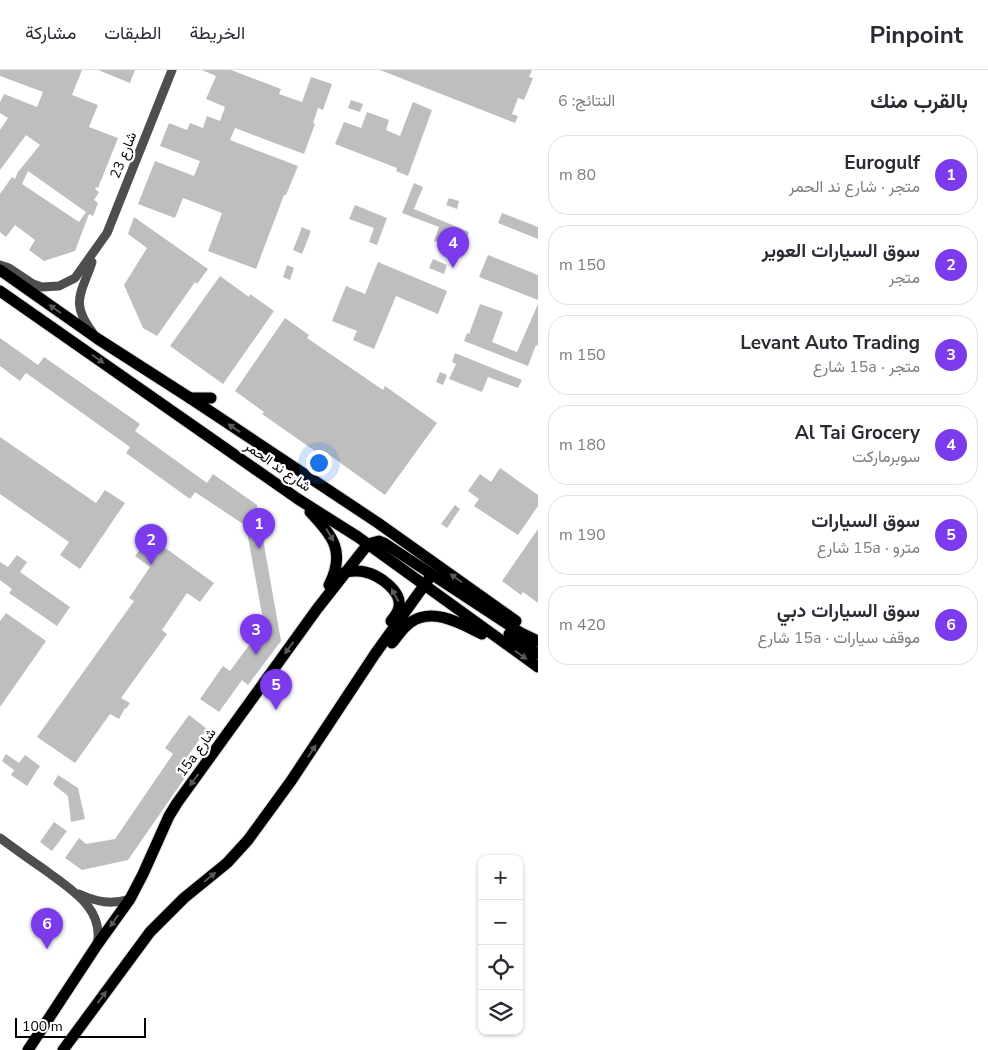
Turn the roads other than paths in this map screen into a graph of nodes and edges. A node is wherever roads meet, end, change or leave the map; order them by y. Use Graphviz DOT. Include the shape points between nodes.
graph roads {
  1 [pos="172,70"];
  2 [pos="96,247"];
  3 [pos="0,265"];
  4 [pos="0,270"];
  5 [pos="0,291"];
  6 [pos="98,339"];
  7 [pos="127,344"];
  8 [pos="110,346"];
  9 [pos="190,398"];
  10 [pos="211,398"];
  11 [pos="244,460"];
  12 [pos="298,499"];
  13 [pos="378,524"];
  14 [pos="368,544"];
  15 [pos="430,560"];
  16 [pos="345,572"];
  17 [pos="430,573"];
  18 [pos="425,585"];
  19 [pos="446,601"];
  20 [pos="317,609"];
  21 [pos="538,637"];
  22 [pos="538,641"];
  23 [pos="506,645"];
  24 [pos="375,654"];
  25 [pos="538,654"];
  26 [pos="538,667"];
  27 [pos="0,838"];
  28 [pos="77,894"];
  29 [pos="130,899"];
  30 [pos="97,945"];
  31 [pos="28,1050"];
  32 [pos="63,1050"];
  1 -- 2 [label="street, شارع 23" via="107,233"];
  2 -- 3 [label="street, شارع 23" via="75,278 51,288 33,284"];
  2 -- 6 [label="street, شارع 23" via="78,301 83,319"];
  6 -- 4 [label="main road, شارع ند الحمر, one-way"];
  5 -- 11 [label="main road, شارع ند الحمر, one-way"];
  6 -- 8 [label="main road, شارع ند الحمر"];
  7 -- 8 [label="main road"];
  8 -- 9 [label="main road, شارع ند الحمر"];
  9 -- 10 [label="main road"];
  13 -- 9 [label="main road, شارع ند الحمر, one-way"];
  11 -- 12 [label="main road, شارع ند الحمر"];
  11 -- 13 [label="main road" via="272,472 367,538 378,534"];
  12 -- 14 [label="main road, شارع ند الحمر"];
  12 -- 20 [label="main road, one-way" via="328,531 336,550 336,571"];
  13 -- 15 [label="main road, شارع ند الحمر"];
  14 -- 16 [label="main road, 15a شارع"];
  14 -- 17 [label="main road" via="384,542"];
  14 -- 18 [label="main road, شارع ند الحمر"];
  15 -- 17 [label="main road"];
  21 -- 15 [label="main road, شارع ند الحمر, one-way"];
  16 -- 20 [label="main road, 15a شارع"];
  24 -- 16 [label="main road, one-way" via="398,611 398,597 373,575 360,571"];
  17 -- 18 [label="main road"];
  17 -- 22 [label="main road"];
  18 -- 19 [label="main road, شارع ند الحمر"];
  18 -- 24 [label="main road"];
  19 -- 23 [label="main road, شارع ند الحمر"];
  19 -- 25 [label="main road" via="449,596 454,596"];
  20 -- 29 [label="main road, 15a شارع, one-way" via="169,816"];
  23 -- 24 [label="main road" via="447,618 430,616 410,623 388,649"];
  23 -- 26 [label="main road, شارع ند الحمر, one-way"];
  32 -- 24 [label="main road, one-way" via="150,932 248,840"];
  27 -- 28 [label="street"];
  28 -- 29 [label="street" via="112,903"];
  28 -- 30 [label="street" via="94,916 99,936"];
  29 -- 30 [label="main road, 15a شارع, one-way"];
  30 -- 31 [label="main road, 15a شارع"];
}
